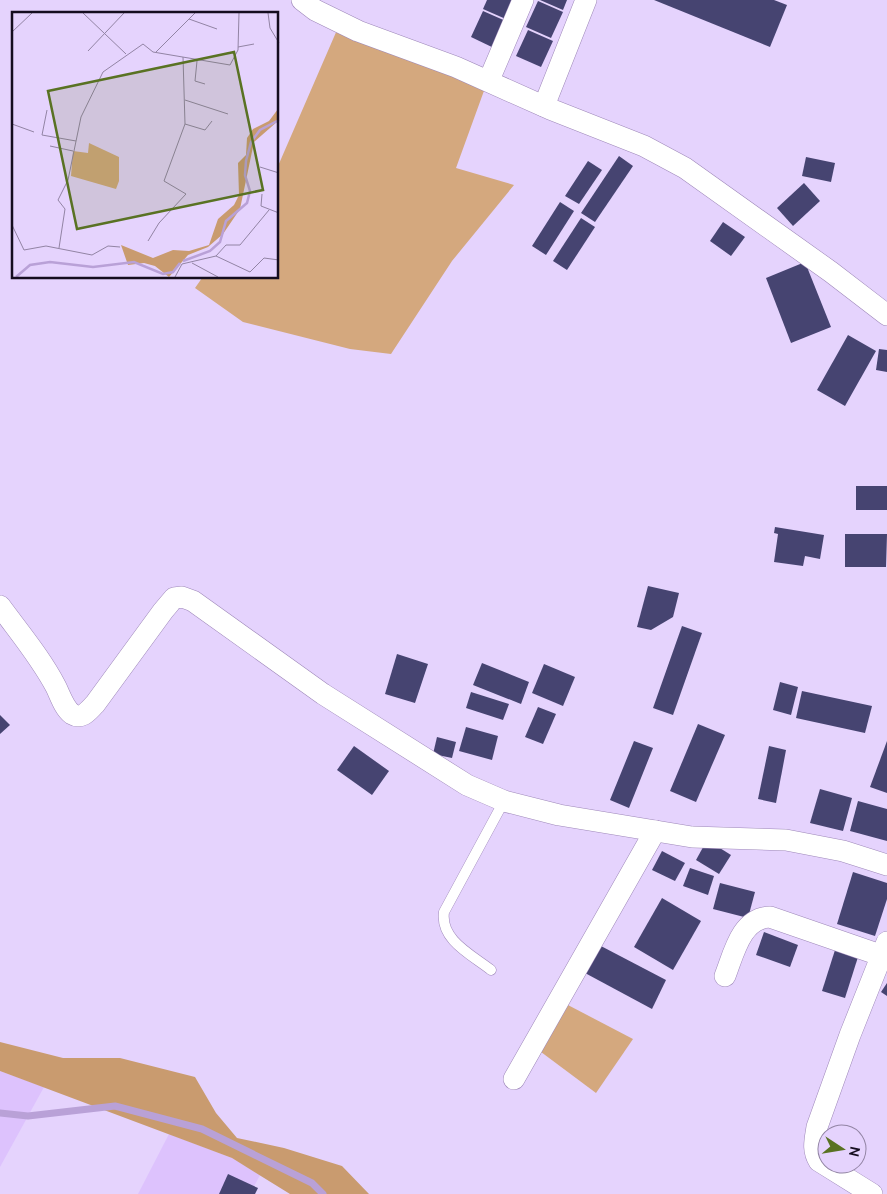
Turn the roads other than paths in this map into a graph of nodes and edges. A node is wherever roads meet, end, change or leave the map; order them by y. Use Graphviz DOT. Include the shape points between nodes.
graph roads {
  1 [pos="302,0"];
  2 [pos="523,0"];
  3 [pos="586,0"];
  4 [pos="489,80"];
  5 [pos="544,106"];
  6 [pos="887,315"];
  7 [pos="0,606"];
  8 [pos="504,801"];
  9 [pos="655,831"];
  10 [pos="887,866"];
  11 [pos="884,948"];
  12 [pos="491,970"];
  13 [pos="725,976"];
  14 [pos="514,1078"];
  15 [pos="872,1194"];
  1 -- 4 [label="street" via="358,31"];
  2 -- 4 [label="street"];
  3 -- 5 [label="street"];
  4 -- 5 [label="street"];
  5 -- 6 [label="street" via="644,146 686,168"];
  7 -- 8 [label="street" via="49,674 72,714 84,715 95,704 163,611 174,598 182,597 193,601 323,694 467,785"];
  8 -- 9 [label="street" via="560,815"];
  8 -- 12 [label="lane" via="443,919 448,936"];
  9 -- 10 [label="street" via="717,838 786,840 843,851"];
  9 -- 14 [label="street"];
  11 -- 13 [label="street" via="770,916 761,917 748,925 742,934"];
  11 -- 15 [label="street" via="820,1118 814,1142 814,1153 819,1161"];
}
